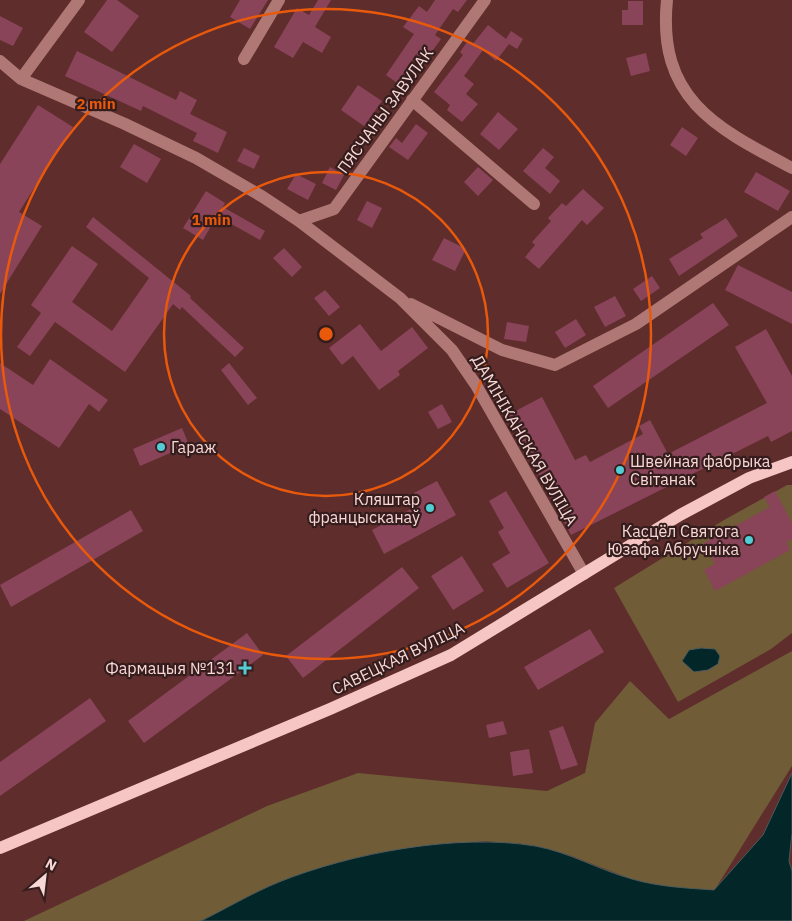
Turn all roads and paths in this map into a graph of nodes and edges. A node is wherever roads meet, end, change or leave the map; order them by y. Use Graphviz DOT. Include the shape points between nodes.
graph roads {
  1 [pos="79,0"];
  2 [pos="279,0"];
  3 [pos="485,0"];
  4 [pos="667,0"];
  5 [pos="244,59"];
  6 [pos="0,62"];
  7 [pos="21,79"];
  8 [pos="412,100"];
  9 [pos="792,168"];
  10 [pos="534,204"];
  11 [pos="792,217"];
  12 [pos="299,221"];
  13 [pos="400,298"];
  14 [pos="792,462"];
  15 [pos="584,574"];
  16 [pos="0,848"];
  1 -- 7 [label="street"];
  2 -- 5 [label="street"];
  3 -- 8 [label="street, ПЯСЧАНЫ ЗАВУЛАК"];
  4 -- 9 [label="street" via="671,64 685,92 707,118"];
  6 -- 7 [label="street, ДАМІНІКАНСКАЯ ВУЛІЦА"];
  7 -- 12 [label="street, ДАМІНІКАНСКАЯ ВУЛІЦА" via="196,158"];
  8 -- 10 [label="street"];
  8 -- 12 [label="street, ПЯСЧАНЫ ЗАВУЛАК" via="334,209"];
  11 -- 13 [label="street" via="636,324 555,365 502,350"];
  12 -- 13 [label="street, ДАМІНІКАНСКАЯ ВУЛІЦА"];
  13 -- 15 [label="street, ДАМІНІКАНСКАЯ ВУЛІЦА" via="452,350 476,385"];
  14 -- 15 [label="main road, САВЕЦКАЯ ВУЛІЦА" via="740,482"];
  15 -- 16 [label="main road, САВЕЦКАЯ ВУЛІЦА" via="451,655"];
}
